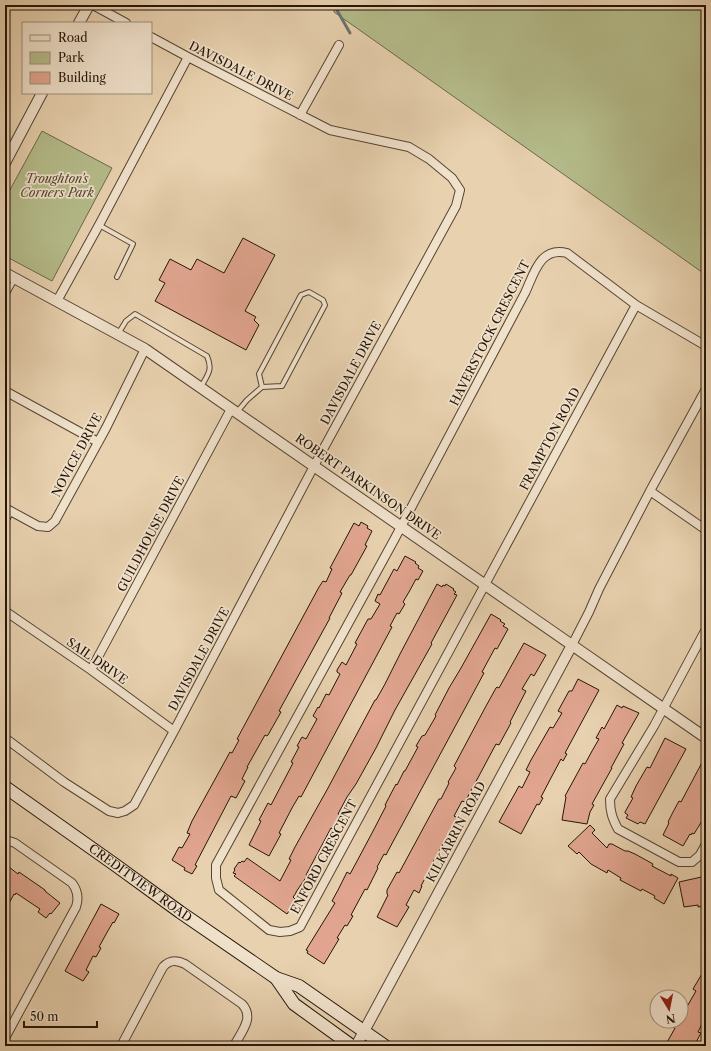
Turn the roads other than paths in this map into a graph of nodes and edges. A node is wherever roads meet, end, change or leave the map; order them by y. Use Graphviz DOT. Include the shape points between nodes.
graph roads {
  1 [pos="89,5"];
  2 [pos="93,5"];
  3 [pos="80,22"];
  4 [pos="124,22"];
  5 [pos="152,38"];
  6 [pos="339,45"];
  7 [pos="188,58"];
  8 [pos="41,94"];
  9 [pos="300,115"];
  10 [pos="5,164"];
  11 [pos="99,225"];
  12 [pos="5,273"];
  13 [pos="117,277"];
  14 [pos="15,279"];
  15 [pos="5,297"];
  16 [pos="57,301"];
  17 [pos="636,305"];
  18 [pos="118,334"];
  19 [pos="706,346"];
  20 [pos="145,349"];
  21 [pos="200,387"];
  22 [pos="262,387"];
  23 [pos="706,389"];
  24 [pos="5,391"];
  25 [pos="234,410"];
  26 [pos="98,442"];
  27 [pos="314,466"];
  28 [pos="650,491"];
  29 [pos="7,509"];
  30 [pos="5,519"];
  31 [pos="402,527"];
  32 [pos="706,530"];
  33 [pos="485,584"];
  34 [pos="5,611"];
  35 [pos="706,629"];
  36 [pos="572,645"];
  37 [pos="91,670"];
  38 [pos="664,708"];
  39 [pos="174,731"];
  40 [pos="5,738"];
  41 [pos="706,738"];
  42 [pos="5,787"];
  43 [pos="5,842"];
  44 [pos="706,844"];
  45 [pos="276,978"];
  46 [pos="364,1031"];
  47 [pos="5,1038"];
  48 [pos="121,1046"];
  49 [pos="234,1046"];
  50 [pos="352,1046"];
  51 [pos="356,1046"];
  52 [pos="385,1046"];
  1 -- 3 [label="street"];
  2 -- 4 [label="street"];
  5 -- 7 [label="street, DAVISDALE DRIVE"];
  6 -- 9 [label="street"];
  7 -- 9 [label="street, DAVISDALE DRIVE"];
  7 -- 11 [label="street"];
  8 -- 10 [label="street"];
  9 -- 27 [label="street, DAVISDALE DRIVE" via="330,130 409,146 452,178 460,190 456,206"];
  11 -- 13 [label="lane" via="133,244"];
  11 -- 16 [label="street"];
  12 -- 14 [label="street, ROBERT PARKINSON DRIVE"];
  14 -- 15 [label="lane"];
  14 -- 16 [label="street, ROBERT PARKINSON DRIVE"];
  16 -- 18 [label="street, ROBERT PARKINSON DRIVE"];
  17 -- 19 [label="street, HAVERSTOCK CRESCENT"];
  17 -- 31 [label="street, HAVERSTOCK CRESCENT" via="567,253 554,252 542,258"];
  17 -- 33 [label="street, FRAMPTON ROAD"];
  18 -- 20 [label="street, ROBERT PARKINSON DRIVE"];
  18 -- 21 [label="lane" via="135,314 207,356 211,364 209,373"];
  20 -- 21 [label="street, ROBERT PARKINSON DRIVE"];
  20 -- 26 [label="street, NOVICE DRIVE"];
  21 -- 25 [label="street, ROBERT PARKINSON DRIVE"];
  22 -- 22 [label="lane" via="282,386 325,306 323,300 309,292 301,295 259,374"];
  22 -- 25 [label="lane"];
  23 -- 28 [label="street"];
  24 -- 26 [label="street"];
  25 -- 27 [label="street, ROBERT PARKINSON DRIVE"];
  25 -- 37 [label="street, GUILDHOUSE DRIVE"];
  26 -- 29 [label="street, NOVICE DRIVE" via="55,522 48,527 38,526"];
  27 -- 31 [label="street, ROBERT PARKINSON DRIVE"];
  27 -- 39 [label="street, DAVISDALE DRIVE"];
  28 -- 32 [label="street"];
  28 -- 36 [label="street"];
  29 -- 30 [label="street"];
  31 -- 33 [label="street, ROBERT PARKINSON DRIVE"];
  31 -- 33 [label="street, ENFORD CRESCENT" via="216,864 219,890 269,930 290,931 300,926"];
  33 -- 36 [label="street, ROBERT PARKINSON DRIVE"];
  34 -- 37 [label="street, SAIL DRIVE"];
  35 -- 38 [label="street"];
  36 -- 38 [label="street, ROBERT PARKINSON DRIVE"];
  36 -- 46 [label="street, KILKARRIN ROAD"];
  37 -- 39 [label="street, SAIL DRIVE"];
  38 -- 41 [label="street, ROBERT PARKINSON DRIVE"];
  38 -- 44 [label="street" via="610,799 613,820 618,829 679,862 692,862 700,855"];
  39 -- 40 [label="street, DAVISDALE DRIVE" via="134,806 118,813 109,811 64,782"];
  42 -- 45 [label="main road, CREDITVIEW ROAD"];
  43 -- 47 [label="street" via="15,843 72,883 78,894 78,901"];
  45 -- 46 [label="main road, CREDITVIEW ROAD" via="299,986"];
  45 -- 50 [label="main road, CREDITVIEW ROAD" via="294,1004"];
  46 -- 51 [label="street, KILKARRIN ROAD"];
  46 -- 52 [label="main road, CREDITVIEW ROAD"];
  48 -- 49 [label="street" via="163,967 177,960 246,1008 246,1024"];
}
